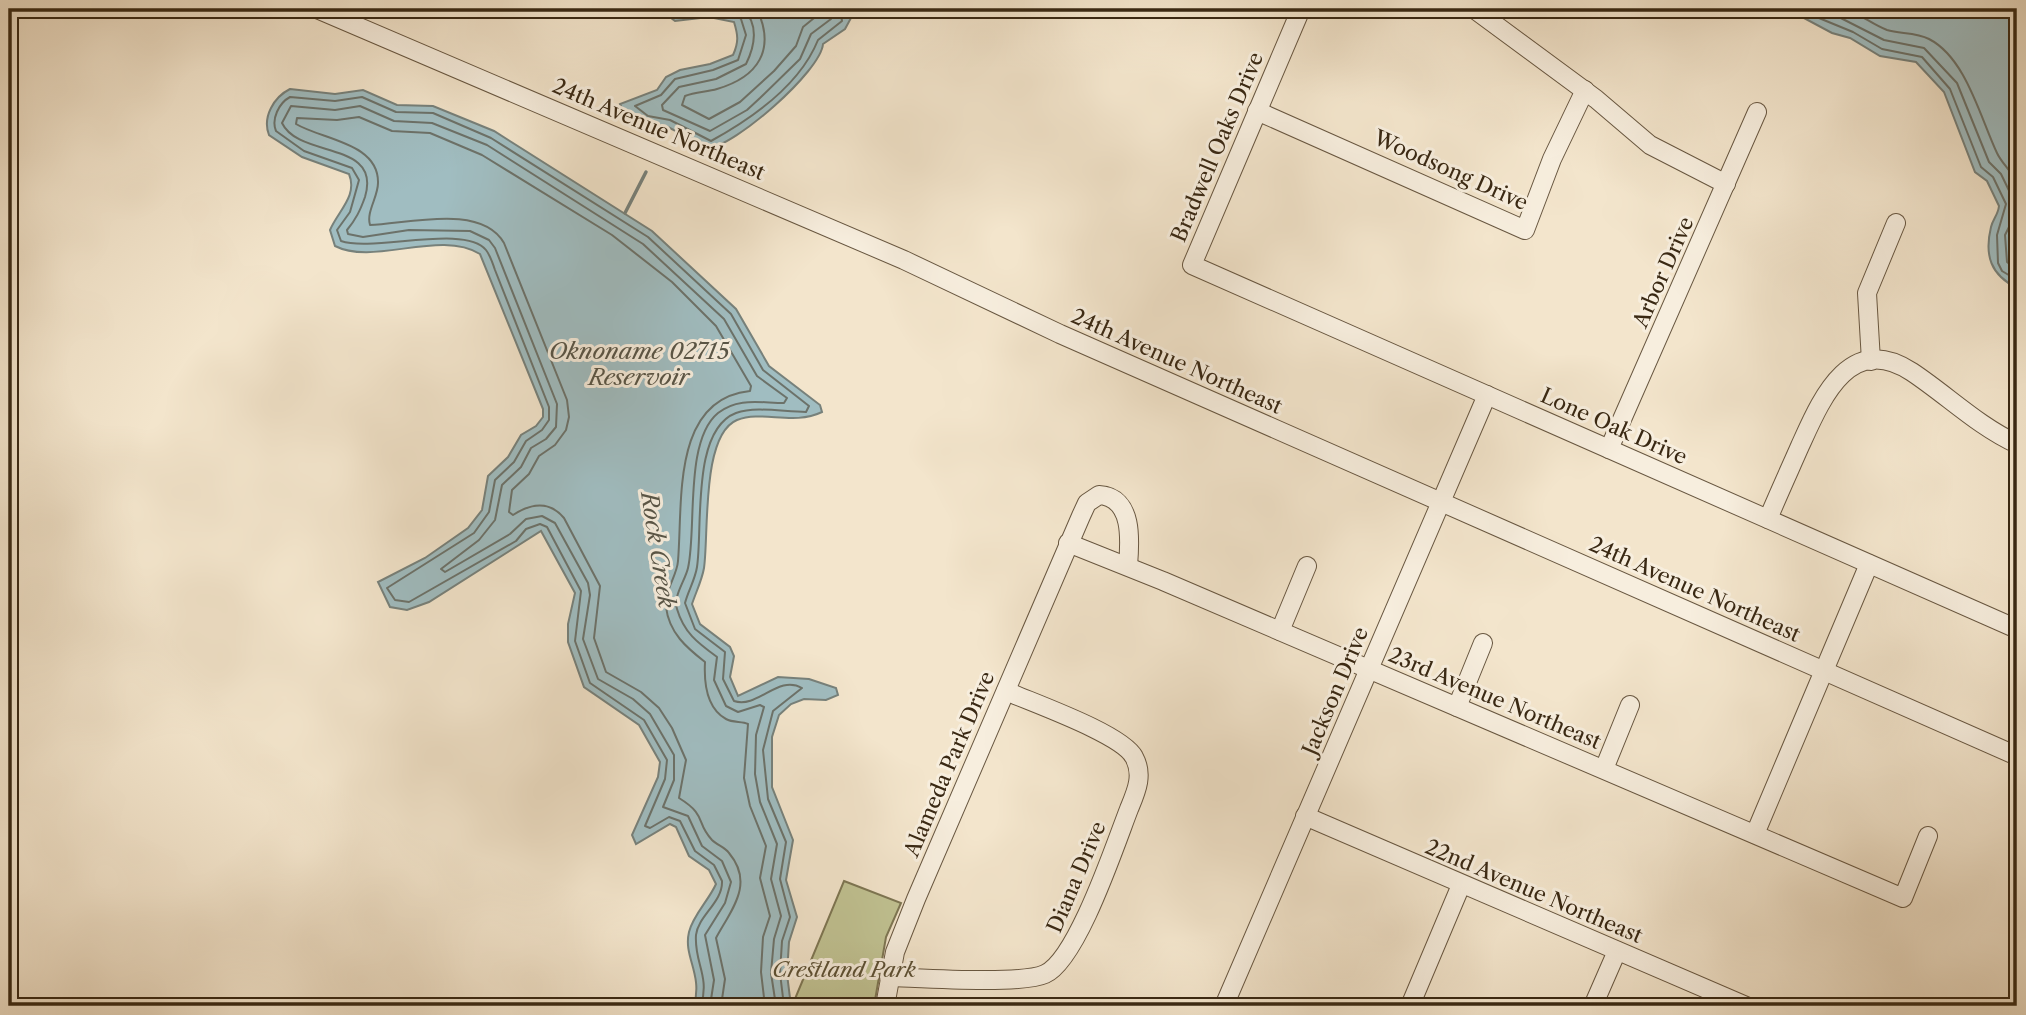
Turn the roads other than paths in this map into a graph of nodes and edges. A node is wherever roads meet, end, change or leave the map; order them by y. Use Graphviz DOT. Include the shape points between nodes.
graph roads {
  1 [pos="317,9"];
  2 [pos="1301,9"];
  3 [pos="1474,9"];
  4 [pos="1585,90"];
  5 [pos="1258,111"];
  6 [pos="1757,112"];
  7 [pos="1726,184"];
  8 [pos="1896,223"];
  9 [pos="1192,265"];
  10 [pos="1871,361"];
  11 [pos="1487,395"];
  12 [pos="2017,444"];
  13 [pos="1609,449"];
  14 [pos="1438,501"];
  15 [pos="1768,519"];
  16 [pos="1068,543"];
  17 [pos="1869,564"];
  18 [pos="1128,566"];
  19 [pos="1307,566"];
  20 [pos="2017,629"];
  21 [pos="1280,631"];
  22 [pos="1483,643"];
  23 [pos="1370,669"];
  24 [pos="1823,670"];
  25 [pos="1006,691"];
  26 [pos="1630,705"];
  27 [pos="1457,707"];
  28 [pos="2017,756"];
  29 [pos="1604,769"];
  30 [pos="1305,816"];
  31 [pos="1755,834"];
  32 [pos="1928,836"];
  33 [pos="1461,885"];
  34 [pos="1617,951"];
  35 [pos="889,977"];
  36 [pos="885,1006"];
  37 [pos="1224,1006"];
  38 [pos="1410,1006"];
  39 [pos="1593,1006"];
  40 [pos="1746,1006"];
  1 -- 14 [label="street, 24th Avenue Northeast" via="892,255"];
  2 -- 5 [label="street, Bradwell Oaks Drive"];
  3 -- 4 [label="street"];
  4 -- 5 [label="street, Woodsong Drive" via="1525,230"];
  4 -- 7 [label="street" via="1650,145"];
  5 -- 9 [label="street, Bradwell Oaks Drive"];
  6 -- 7 [label="street, Arbor Drive"];
  7 -- 13 [label="street, Arbor Drive"];
  8 -- 10 [label="street" via="1867,293"];
  9 -- 11 [label="street, Lone Oak Drive"];
  10 -- 12 [label="street" via="1909,371 1987,429"];
  10 -- 15 [label="street" via="1848,369 1824,394"];
  11 -- 13 [label="street, Lone Oak Drive"];
  11 -- 14 [label="street, Jackson Drive"];
  13 -- 15 [label="street, Lone Oak Drive"];
  14 -- 23 [label="street, Jackson Drive"];
  14 -- 24 [label="street, 24th Avenue Northeast"];
  15 -- 17 [label="street, Lone Oak Drive"];
  16 -- 18 [label="street, 23rd Avenue Northeast"];
  16 -- 18 [label="street, Alameda Park Drive" via="1087,503 1105,495 1117,503 1127,520 1131,535"];
  16 -- 25 [label="street, Alameda Park Drive"];
  17 -- 20 [label="street, Lone Oak Drive"];
  17 -- 24 [label="street"];
  18 -- 21 [label="street, 23rd Avenue Northeast"];
  19 -- 21 [label="street"];
  21 -- 23 [label="street, 23rd Avenue Northeast"];
  22 -- 27 [label="street"];
  23 -- 27 [label="street, 23rd Avenue Northeast"];
  23 -- 30 [label="street, Jackson Drive"];
  24 -- 28 [label="street, 24th Avenue Northeast"];
  24 -- 31 [label="street"];
  25 -- 35 [label="street, Alameda Park Drive" via="901,935"];
  25 -- 35 [label="street, Diana Drive" via="1121,742 1135,758 1139,779 1133,799 1074,941 1054,970 1024,979"];
  26 -- 29 [label="street"];
  27 -- 29 [label="street, 23rd Avenue Northeast"];
  29 -- 31 [label="street, 23rd Avenue Northeast"];
  30 -- 33 [label="street, 22nd Avenue Northeast"];
  30 -- 37 [label="street, Jackson Drive"];
  31 -- 32 [label="street, 23rd Avenue Northeast" via="1903,898"];
  33 -- 34 [label="street, 22nd Avenue Northeast"];
  33 -- 38 [label="street"];
  34 -- 39 [label="street"];
  34 -- 40 [label="street, 22nd Avenue Northeast"];
  35 -- 36 [label="street, Alameda Park Drive"];
}
